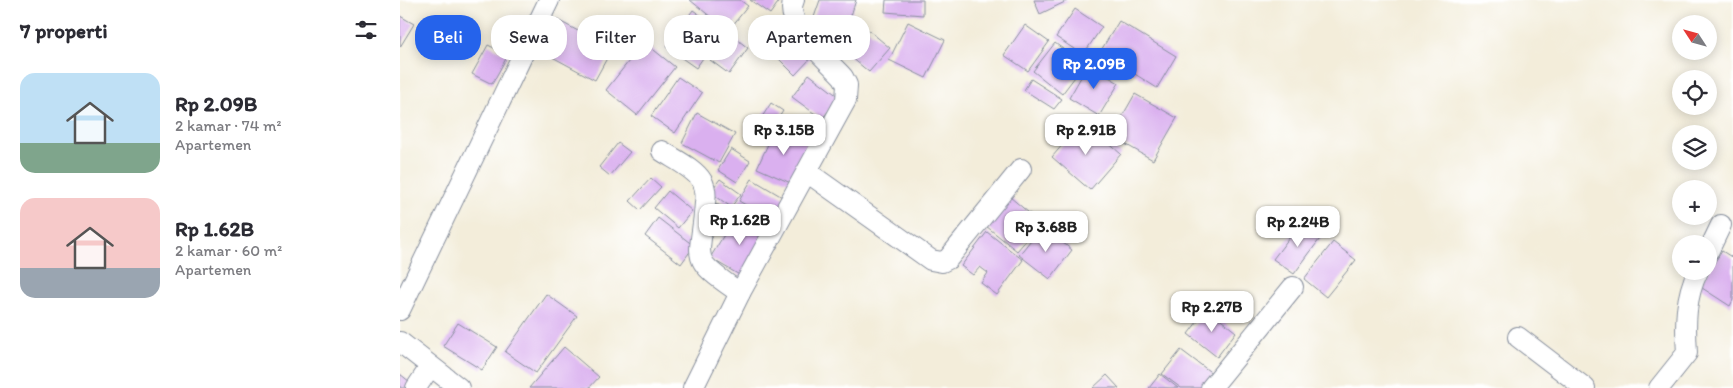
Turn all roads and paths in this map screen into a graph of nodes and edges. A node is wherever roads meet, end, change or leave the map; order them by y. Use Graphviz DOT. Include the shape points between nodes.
graph roads {
  1 [pos="548,0"];
  2 [pos="794,0"];
  3 [pos="662,150"];
  4 [pos="1021,169"];
  5 [pos="807,172"];
  6 [pos="1721,225"];
  7 [pos="1716,235"];
  8 [pos="1695,280"];
  9 [pos="1293,287"];
  10 [pos="740,293"];
  11 [pos="400,310"];
  12 [pos="1518,337"];
  13 [pos="400,342"];
  14 [pos="430,367"];
  15 [pos="416,388"];
  16 [pos="459,388"];
  17 [pos="693,388"];
  18 [pos="1211,388"];
  19 [pos="1585,388"];
  20 [pos="1659,388"];
  1 -- 11 [label="street"];
  2 -- 5 [label="street" via="792,16 797,28 843,77 847,86 842,109"];
  3 -- 10 [label="street" via="702,182 706,192 698,249 702,262 710,273"];
  4 -- 5 [label="street" via="948,260 942,262 931,260"];
  5 -- 10 [label="street"];
  6 -- 7 [label="street"];
  8 -- 20 [label="street" via="1685,324 1687,353"];
  9 -- 18 [label="street"];
  10 -- 17 [label="street"];
  12 -- 19 [label="street"];
  13 -- 14 [label="street"];
  14 -- 15 [label="street"];
  14 -- 16 [label="street"];
}
